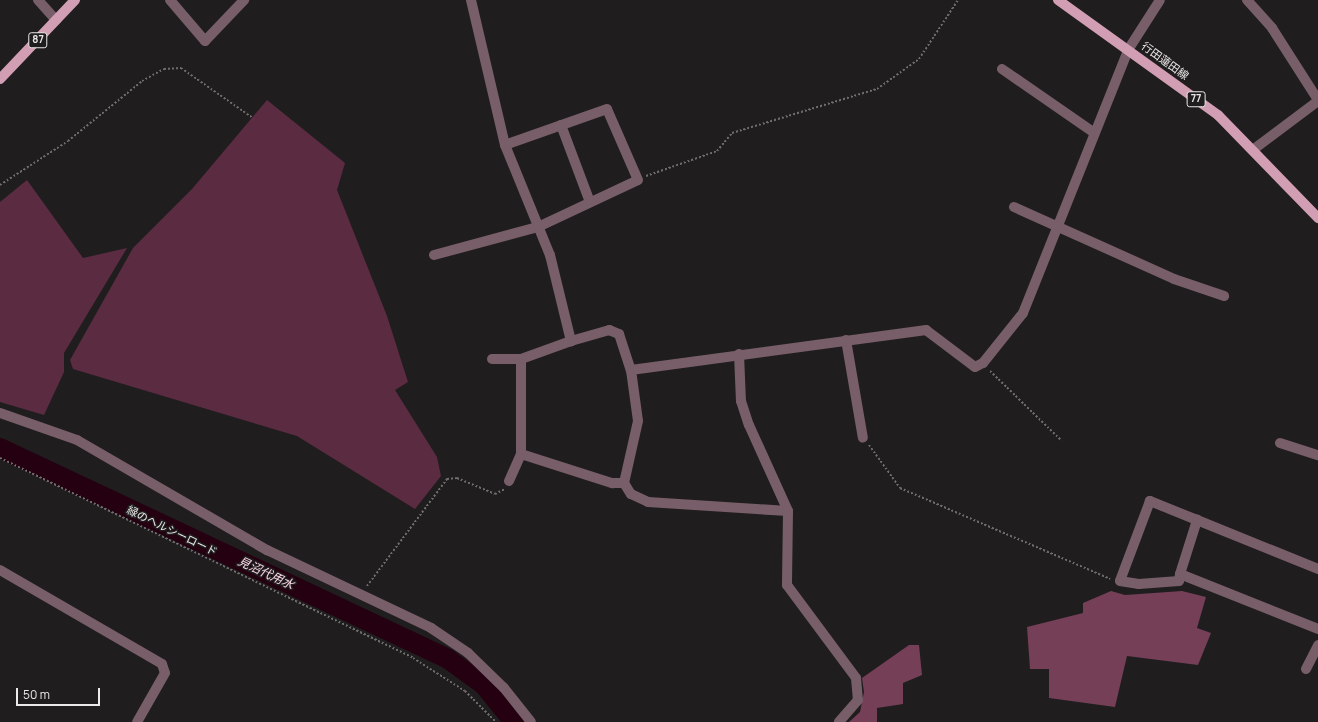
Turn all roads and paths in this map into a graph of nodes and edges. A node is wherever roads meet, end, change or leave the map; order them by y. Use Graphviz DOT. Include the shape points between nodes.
graph roads {
  1 [pos="38,0"];
  2 [pos="75,0"];
  3 [pos="170,0"];
  4 [pos="244,0"];
  5 [pos="471,0"];
  6 [pos="958,0"];
  7 [pos="1058,0"];
  8 [pos="1160,0"];
  9 [pos="1247,0"];
  10 [pos="56,20"];
  11 [pos="1128,50"];
  12 [pos="1002,69"];
  13 [pos="0,79"];
  14 [pos="1318,100"];
  15 [pos="253,118"];
  16 [pos="561,126"];
  17 [pos="1093,132"];
  18 [pos="505,145"];
  19 [pos="1254,149"];
  20 [pos="638,180"];
  21 [pos="0,186"];
  22 [pos="590,202"];
  23 [pos="1014,207"];
  24 [pos="1318,218"];
  25 [pos="538,227"];
  26 [pos="1059,227"];
  27 [pos="434,255"];
  28 [pos="1224,296"];
  29 [pos="846,340"];
  30 [pos="571,342"];
  31 [pos="739,354"];
  32 [pos="492,359"];
  33 [pos="521,359"];
  34 [pos="983,363"];
  35 [pos="631,370"];
  36 [pos="0,413"];
  37 [pos="863,438"];
  38 [pos="1062,441"];
  39 [pos="1280,443"];
  40 [pos="521,454"];
  41 [pos="1318,455"];
  42 [pos="0,458"];
  43 [pos="508,481"];
  44 [pos="624,483"];
  45 [pos="788,511"];
  46 [pos="1197,520"];
  47 [pos="1318,569"];
  48 [pos="0,570"];
  49 [pos="1180,574"];
  50 [pos="1120,581"];
  51 [pos="362,597"];
  52 [pos="1318,629"];
  53 [pos="1318,645"];
  54 [pos="1306,669"];
  55 [pos="137,722"];
  56 [pos="496,722"];
  57 [pos="531,722"];
  58 [pos="839,722"];
  1 -- 10 [label="street"];
  2 -- 10 [label="main road, 87"];
  3 -- 4 [label="street" via="205,41"];
  5 -- 18 [label="street"];
  6 -- 20 [label="path" via="920,59 877,89 732,133 718,151"];
  7 -- 11 [label="main road, 行田蓮田線 / 77"];
  8 -- 11 [label="street"];
  9 -- 14 [label="street" via="1272,28"];
  10 -- 13 [label="main road, 87"];
  11 -- 17 [label="street"];
  11 -- 19 [label="main road, 行田蓮田線 / 77" via="1218,115"];
  12 -- 17 [label="street"];
  14 -- 19 [label="street"];
  15 -- 21 [label="path" via="181,68 164,69 142,81 68,141"];
  16 -- 18 [label="street"];
  16 -- 20 [label="street" via="607,109"];
  16 -- 22 [label="street"];
  17 -- 26 [label="street"];
  18 -- 25 [label="street"];
  19 -- 24 [label="main road, 行田蓮田線 / 77"];
  20 -- 22 [label="street"];
  22 -- 25 [label="street"];
  23 -- 26 [label="street"];
  25 -- 27 [label="street"];
  25 -- 30 [label="street" via="550,255"];
  26 -- 28 [label="street" via="1174,279"];
  26 -- 34 [label="street" via="1023,313"];
  29 -- 31 [label="street"];
  29 -- 34 [label="street" via="926,330 976,367"];
  29 -- 37 [label="street"];
  30 -- 33 [label="street"];
  30 -- 35 [label="street" via="609,330 619,334"];
  31 -- 35 [label="street"];
  31 -- 45 [label="street" via="741,401 749,425"];
  32 -- 33 [label="street"];
  33 -- 40 [label="street"];
  34 -- 38 [label="path"];
  35 -- 44 [label="street" via="638,422"];
  36 -- 51 [label="street" via="77,440 267,550"];
  37 -- 50 [label="path" via="900,488"];
  39 -- 41 [label="street"];
  40 -- 43 [label="street"];
  40 -- 44 [label="street" via="612,483"];
  42 -- 56 [label="path, 緑のヘルシーロード" via="413,658 465,691"];
  43 -- 51 [label="path" via="503,492 495,494 457,478 447,479 369,580"];
  44 -- 45 [label="street" via="631,494 648,502"];
  45 -- 58 [label="street" via="787,585 856,678 860,691 858,700"];
  46 -- 47 [label="street"];
  46 -- 49 [label="street"];
  46 -- 50 [label="street" via="1150,501"];
  48 -- 55 [label="street" via="162,664 165,673"];
  49 -- 50 [label="street" via="1179,581 1139,584"];
  49 -- 52 [label="street"];
  51 -- 57 [label="street" via="430,628 468,653 504,688"];
  53 -- 54 [label="street"];
}
